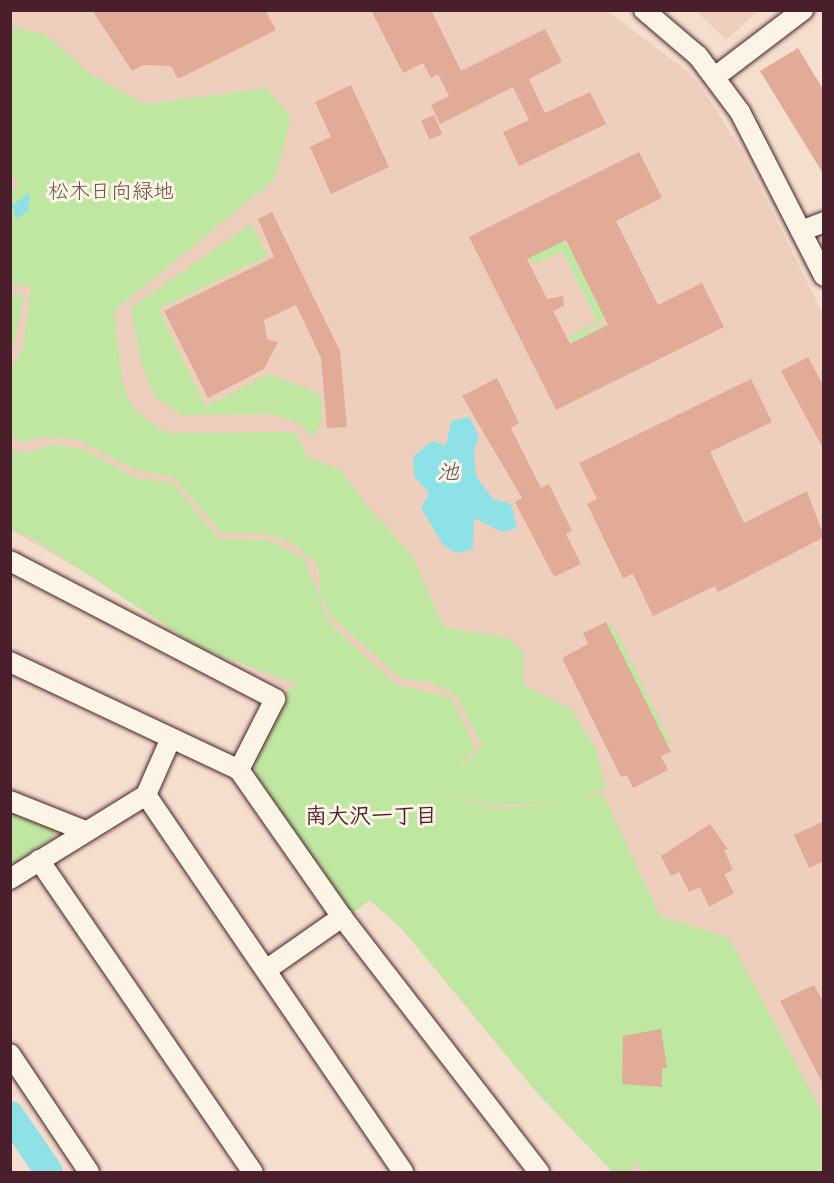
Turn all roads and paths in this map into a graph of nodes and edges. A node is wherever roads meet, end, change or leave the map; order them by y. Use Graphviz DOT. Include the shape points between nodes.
graph roads {
  1 [pos="644,10"];
  2 [pos="803,10"];
  3 [pos="715,76"];
  4 [pos="824,222"];
  5 [pos="801,231"];
  6 [pos="824,276"];
  7 [pos="10,561"];
  8 [pos="10,662"];
  9 [pos="171,738"];
  10 [pos="239,770"];
  11 [pos="146,795"];
  12 [pos="10,801"];
  13 [pos="85,831"];
  14 [pos="39,860"];
  15 [pos="10,879"];
  16 [pos="342,916"];
  17 [pos="266,970"];
  18 [pos="10,1054"];
  19 [pos="394,1169"];
  20 [pos="89,1173"];
  21 [pos="253,1173"];
  22 [pos="539,1173"];
  1 -- 3 [label="street"];
  2 -- 3 [label="street"];
  3 -- 5 [label="street" via="760,144"];
  4 -- 5 [label="street"];
  5 -- 6 [label="street"];
  7 -- 10 [label="street" via="275,699"];
  8 -- 9 [label="street"];
  9 -- 10 [label="street"];
  9 -- 11 [label="street"];
  10 -- 16 [label="street"];
  11 -- 13 [label="street"];
  11 -- 17 [label="street"];
  12 -- 13 [label="street"];
  13 -- 14 [label="street"];
  14 -- 15 [label="street"];
  14 -- 21 [label="street"];
  16 -- 17 [label="street"];
  16 -- 22 [label="street"];
  17 -- 19 [label="street"];
  18 -- 20 [label="street"];
}
